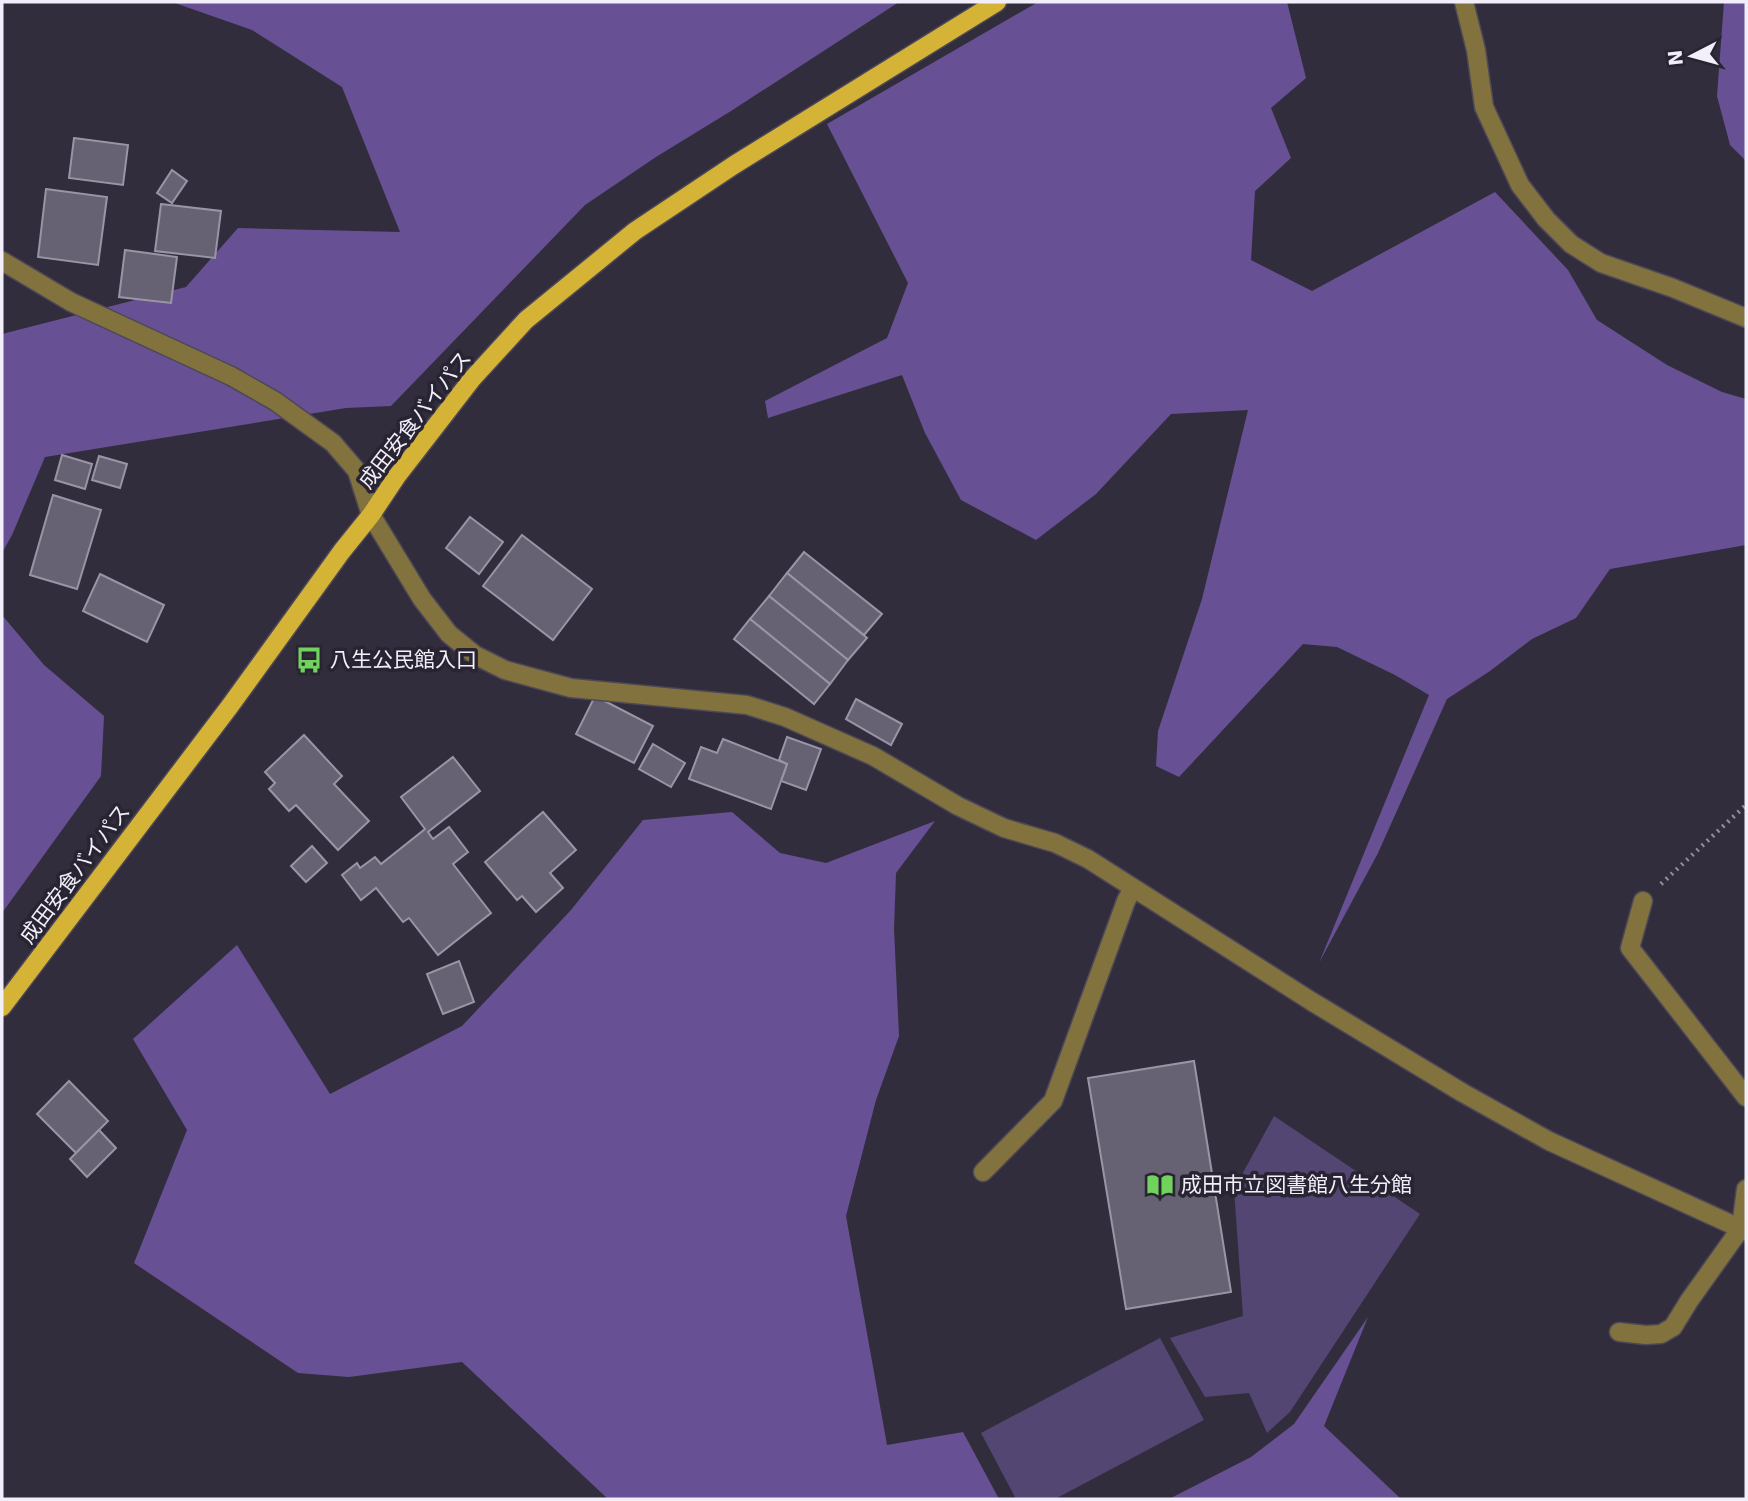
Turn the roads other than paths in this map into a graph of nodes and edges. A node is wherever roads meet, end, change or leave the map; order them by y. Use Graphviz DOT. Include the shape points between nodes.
graph roads {
  1 [pos="997,2"];
  2 [pos="1464,2"];
  3 [pos="2,261"];
  4 [pos="1746,318"];
  5 [pos="372,515"];
  6 [pos="1133,888"];
  7 [pos="1643,901"];
  8 [pos="2,1007"];
  9 [pos="1746,1097"];
  10 [pos="983,1172"];
  11 [pos="1746,1189"];
  12 [pos="1744,1230"];
  13 [pos="1619,1332"];
  1 -- 5 [label="main road, 成田安食バイパス" via="734,165 586,270 526,320 472,379"];
  2 -- 4 [label="street" via="1485,107 1520,185 1546,219 1571,244 1601,263"];
  3 -- 5 [label="street" via="71,302 232,376 275,401 333,443 349,461"];
  5 -- 6 [label="street" via="422,599 450,634 475,655 505,670 571,688 747,705 785,717 873,756 1004,828 1055,843 1088,859"];
  5 -- 8 [label="main road, 成田安食バイパス"];
  6 -- 10 [label="street" via="1053,1101"];
  6 -- 12 [label="street" via="1463,1093 1560,1146"];
  7 -- 9 [label="street" via="1630,948"];
  11 -- 12 [label="street"];
  12 -- 13 [label="street" via="1673,1326 1653,1335"];
}
